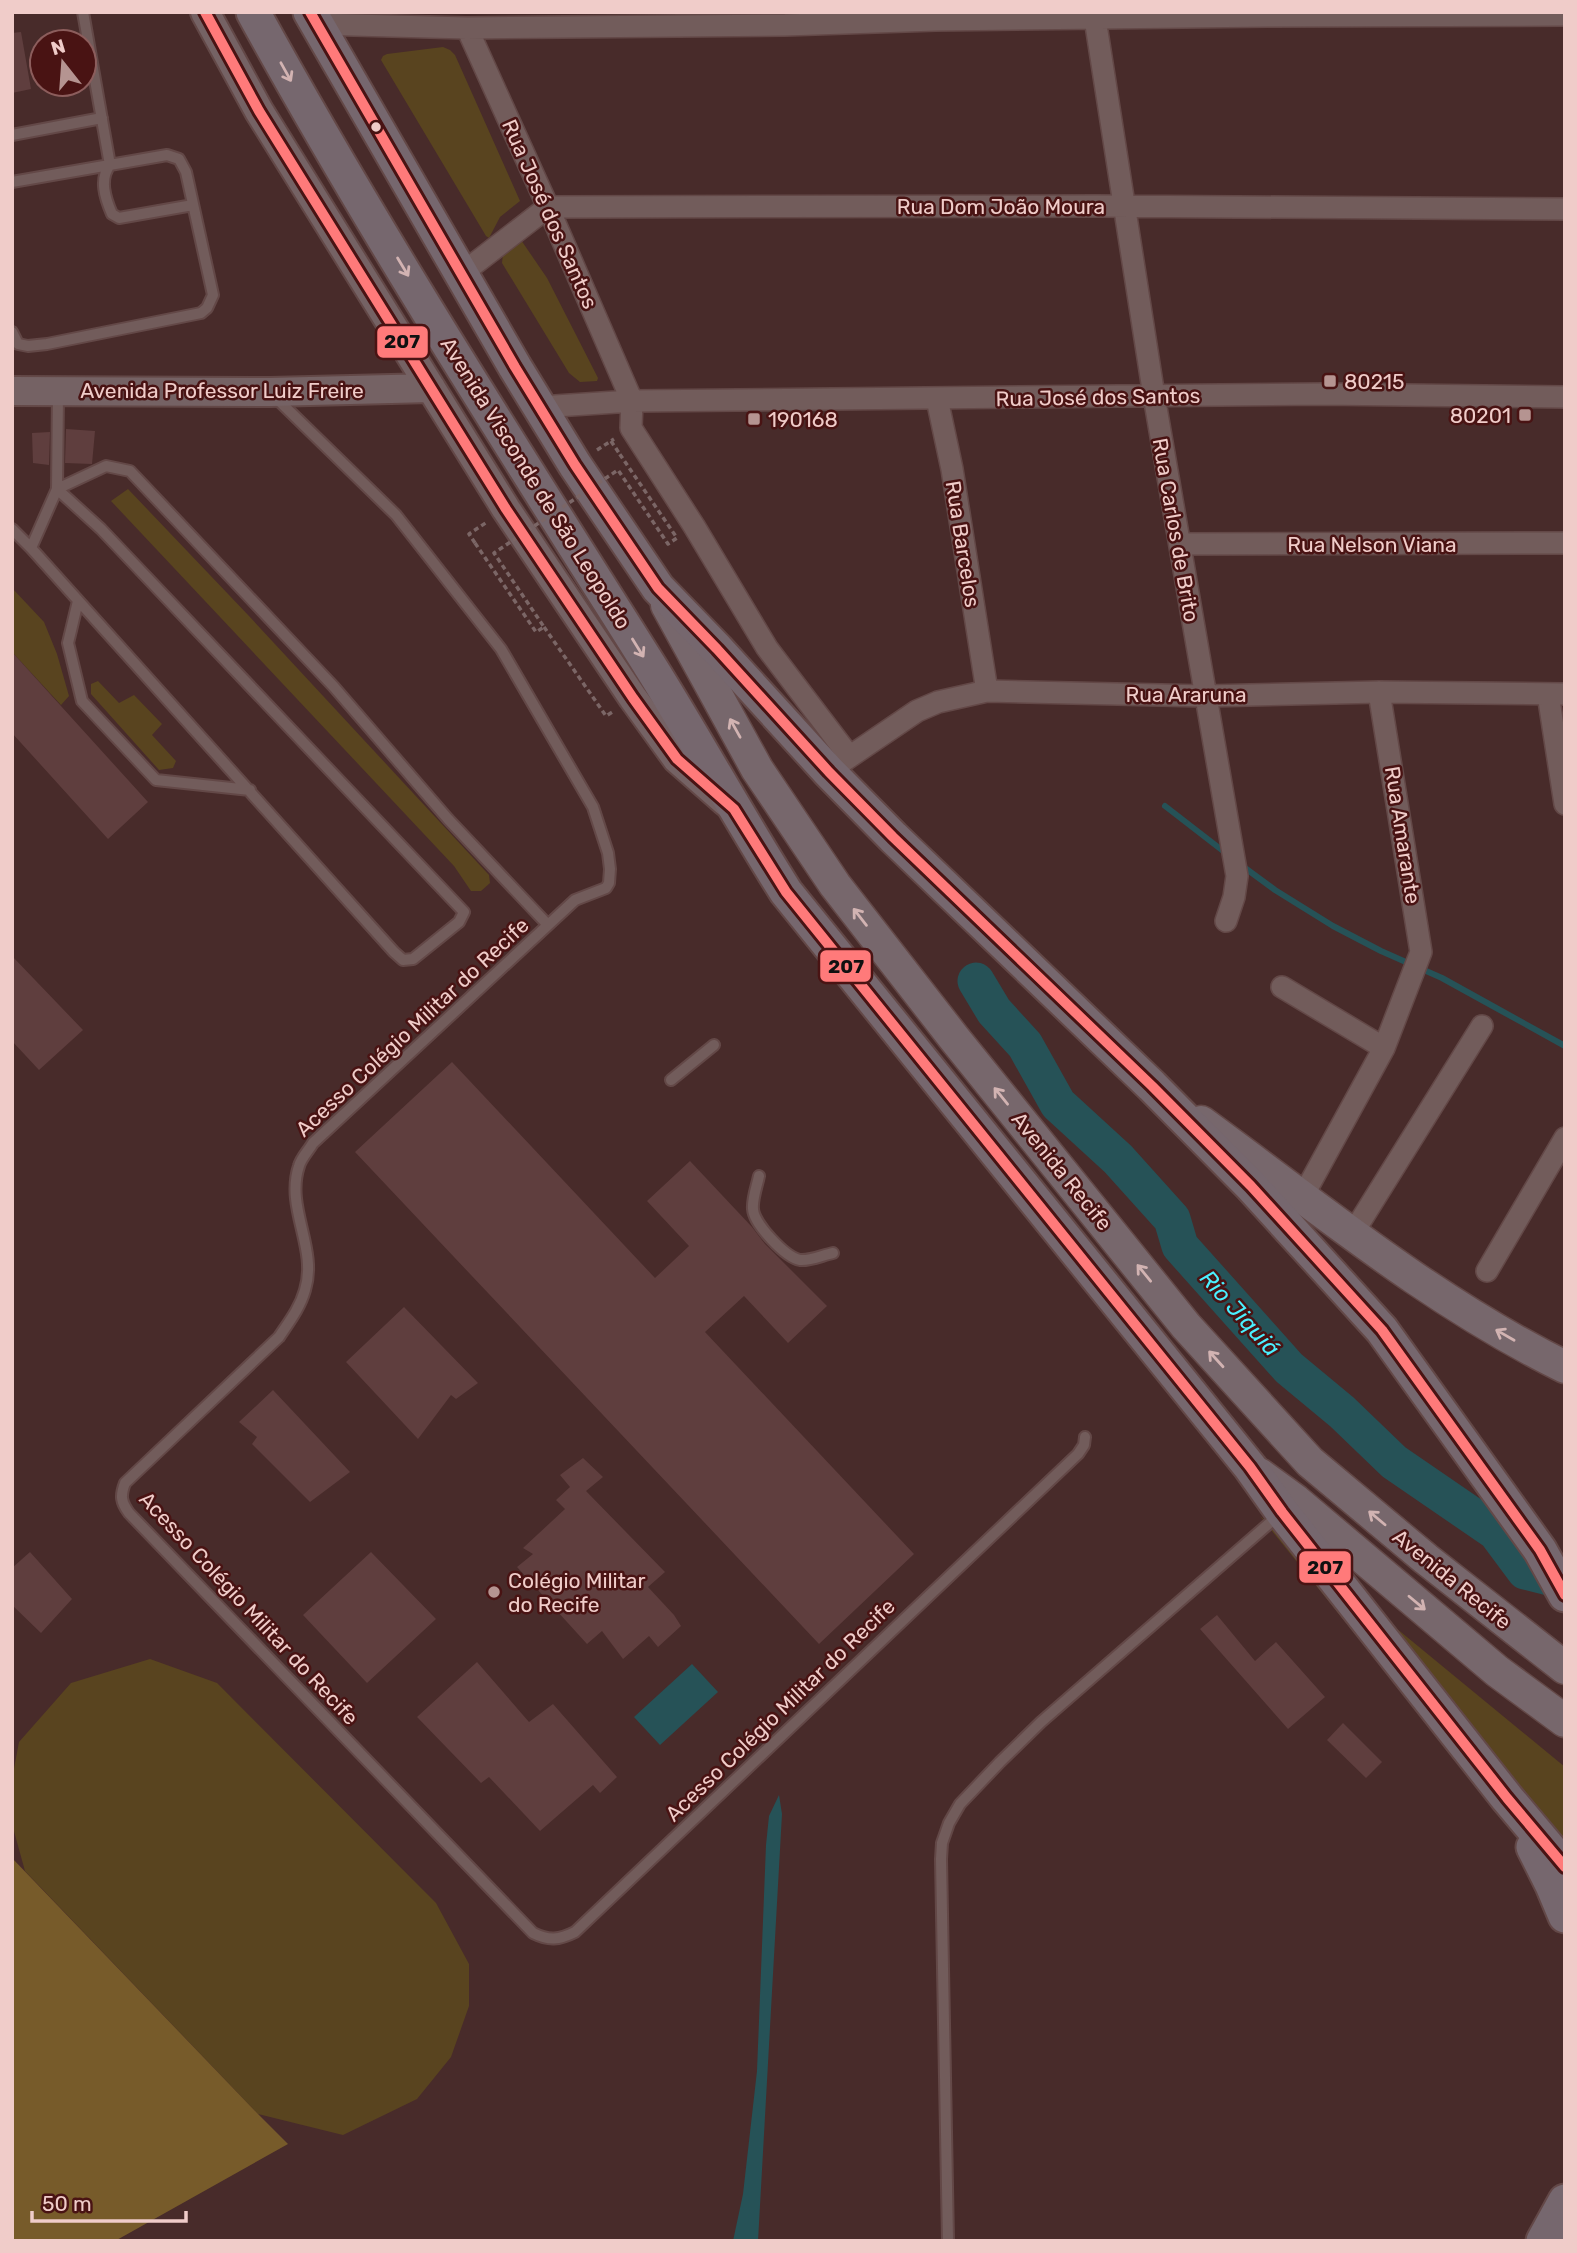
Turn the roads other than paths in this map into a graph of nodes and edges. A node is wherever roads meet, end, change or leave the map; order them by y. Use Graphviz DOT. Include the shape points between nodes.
graph roads {
  1 [pos="83,12"];
  2 [pos="205,12"];
  3 [pos="253,12"];
  4 [pos="1268,14"];
  5 [pos="1443,14"];
  6 [pos="1565,15"];
  7 [pos="935,16"];
  8 [pos="1095,16"];
  9 [pos="313,18"];
  10 [pos="783,19"];
  11 [pos="467,28"];
  12 [pos="102,118"];
  13 [pos="12,135"];
  14 [pos="110,164"];
  15 [pos="12,182"];
  16 [pos="193,205"];
  17 [pos="548,207"];
  18 [pos="1124,207"];
  19 [pos="1565,209"];
  20 [pos="460,275"];
  21 [pos="12,332"];
  22 [pos="431,388"];
  23 [pos="58,390"];
  24 [pos="12,391"];
  25 [pos="270,392"];
  26 [pos="1154,396"];
  27 [pos="1565,397"];
  28 [pos="937,398"];
  29 [pos="632,401"];
  30 [pos="540,407"];
  31 [pos="57,489"];
  32 [pos="12,529"];
  33 [pos="1565,543"];
  34 [pos="1180,544"];
  35 [pos="31,548"];
  36 [pos="658,589"];
  37 [pos="78,601"];
  38 [pos="986,691"];
  39 [pos="1379,692"];
  40 [pos="1556,694"];
  41 [pos="1206,696"];
  42 [pos="839,764"];
  43 [pos="250,790"];
  44 [pos="1565,804"];
  45 [pos="734,809"];
  46 [pos="1226,921"];
  47 [pos="548,925"];
  48 [pos="1282,988"];
  49 [pos="1482,1026"];
  50 [pos="714,1045"];
  51 [pos="1384,1048"];
  52 [pos="671,1080"];
  53 [pos="1152,1086"];
  54 [pos="1565,1138"];
  55 [pos="759,1176"];
  56 [pos="1303,1196"];
  57 [pos="1353,1233"];
  58 [pos="833,1253"];
  59 [pos="1487,1271"];
  60 [pos="1565,1367"];
  61 [pos="1084,1437"];
  62 [pos="1250,1467"];
  63 [pos="1282,1512"];
  64 [pos="1565,1595"];
  65 [pos="1565,1668"];
  66 [pos="1565,1721"];
  67 [pos="1507,1798"];
  68 [pos="1565,1867"];
  69 [pos="1565,1916"];
  70 [pos="1565,2201"];
  71 [pos="948,2241"];
  72 [pos="1543,2241"];
  1 -- 12 [label="lane"];
  2 -- 22 [label="main road, Avenida Visconde de São Leopoldo" via="259,111"];
  3 -- 45 [label="highway, Avenida Visconde de São Leopoldo, one-way" via="318,128"];
  4 -- 5 [label="street"];
  4 -- 8 [label="street"];
  5 -- 6 [label="street"];
  7 -- 8 [label="street"];
  7 -- 10 [label="street"];
  8 -- 18 [label="street, Rua Carlos de Brito"];
  9 -- 11 [label="street"];
  9 -- 20 [label="highway, Avenida Visconde de São Leopoldo"];
  10 -- 11 [label="street"];
  11 -- 17 [label="street, Rua José dos Santos"];
  12 -- 13 [label="lane"];
  12 -- 14 [label="lane"];
  14 -- 15 [label="lane"];
  14 -- 16 [label="lane" via="167,155 179,159"];
  14 -- 16 [label="lane" via="104,185 115,217"];
  16 -- 21 [label="lane" via="213,295 207,309 36,346 18,344"];
  17 -- 18 [label="street, Rua Dom João Moura"];
  17 -- 20 [label="street"];
  17 -- 29 [label="street, Rua José dos Santos"];
  18 -- 19 [label="street, Rua Dom João Moura"];
  18 -- 26 [label="street, Rua Carlos de Brito"];
  20 -- 30 [label="highway, Avenida Visconde de São Leopoldo"];
  22 -- 25 [label="main road, Avenida Professor Luiz Freire"];
  22 -- 45 [label="main road, Avenida Visconde de São Leopoldo" via="506,509 677,760"];
  23 -- 24 [label="main road, Avenida Professor Luiz Freire"];
  23 -- 25 [label="main road, Avenida Professor Luiz Freire"];
  23 -- 31 [label="lane"];
  25 -- 47 [label="lane, Acesso Colégio Militar do Recife" via="396,515 429,556 501,649 593,807 608,853 609,883 601,891 575,900"];
  26 -- 27 [label="street, Rua José dos Santos"];
  26 -- 28 [label="street, Rua José dos Santos"];
  26 -- 34 [label="street, Rua Carlos de Brito"];
  28 -- 29 [label="street, Rua José dos Santos"];
  28 -- 38 [label="street, Rua Barcelos"];
  29 -- 30 [label="street, Rua José dos Santos"];
  29 -- 42 [label="street, Rua José dos Santos" via="631,428"];
  30 -- 36 [label="highway, Avenida Visconde de São Leopoldo"];
  31 -- 35 [label="lane"];
  31 -- 43 [label="lane" via="101,529 459,905 464,912 459,922 412,959 403,960"];
  31 -- 47 [label="lane" via="106,466 130,471 334,687 447,819"];
  32 -- 35 [label="lane"];
  33 -- 34 [label="street, Rua Nelson Viana"];
  34 -- 41 [label="street, Rua Carlos de Brito"];
  35 -- 37 [label="lane"];
  36 -- 42 [label="highway, Avenida Visconde de São Leopoldo"];
  65 -- 36 [label="main road, Avenida Recife, one-way" via="1310,1462 1186,1326 835,885 757,769"];
  37 -- 43 [label="lane"];
  37 -- 43 [label="lane" via="68,643 82,701 156,780"];
  38 -- 41 [label="street, Rua Araruna"];
  38 -- 42 [label="street, Rua Araruna" via="917,711"];
  39 -- 40 [label="street, Rua Araruna"];
  39 -- 41 [label="street, Rua Araruna"];
  39 -- 51 [label="street, Rua Amarante" via="1421,952"];
  40 -- 44 [label="street"];
  41 -- 46 [label="street, Rua Carlos de Brito" via="1237,876"];
  42 -- 53 [label="highway, Avenida Visconde de São Leopoldo" via="893,837"];
  45 -- 62 [label="highway, Avenida Visconde de São Leopoldo" via="786,892"];
  47 -- 61 [label="lane, Acesso Colégio Militar do Recife" via="313,1143 299,1165 296,1183 308,1266 306,1288 296,1313 279,1337 125,1483 121,1494 129,1513 533,1933 561,1939 575,1932 1078,1454"];
  48 -- 51 [label="street"];
  49 -- 57 [label="street"];
  50 -- 52 [label="lane"];
  51 -- 56 [label="street, Rua Amarante"];
  53 -- 56 [label="main road, Avenida Visconde de São Leopoldo"];
  53 -- 64 [label="highway, Avenida Visconde de São Leopoldo" via="1382,1329 1540,1550"];
  54 -- 59 [label="street"];
  55 -- 58 [label="lane" via="752,1205 758,1225 790,1256 803,1260"];
  56 -- 57 [label="main road, Avenida Visconde de São Leopoldo"];
  60 -- 57 [label="main road, Avenida Visconde de São Leopoldo, one-way" via="1459,1308"];
  62 -- 63 [label="highway, Avenida Visconde de São Leopoldo"];
  62 -- 66 [label="main road, Avenida Recife, one-way" via="1497,1671"];
  63 -- 67 [label="highway, Avenida Visconde de São Leopoldo"];
  63 -- 71 [label="lane" via="1041,1723 960,1804 949,1823 941,1859"];
  67 -- 68 [label="highway"];
  67 -- 69 [label="highway"];
  70 -- 72 [label="highway"];
}
